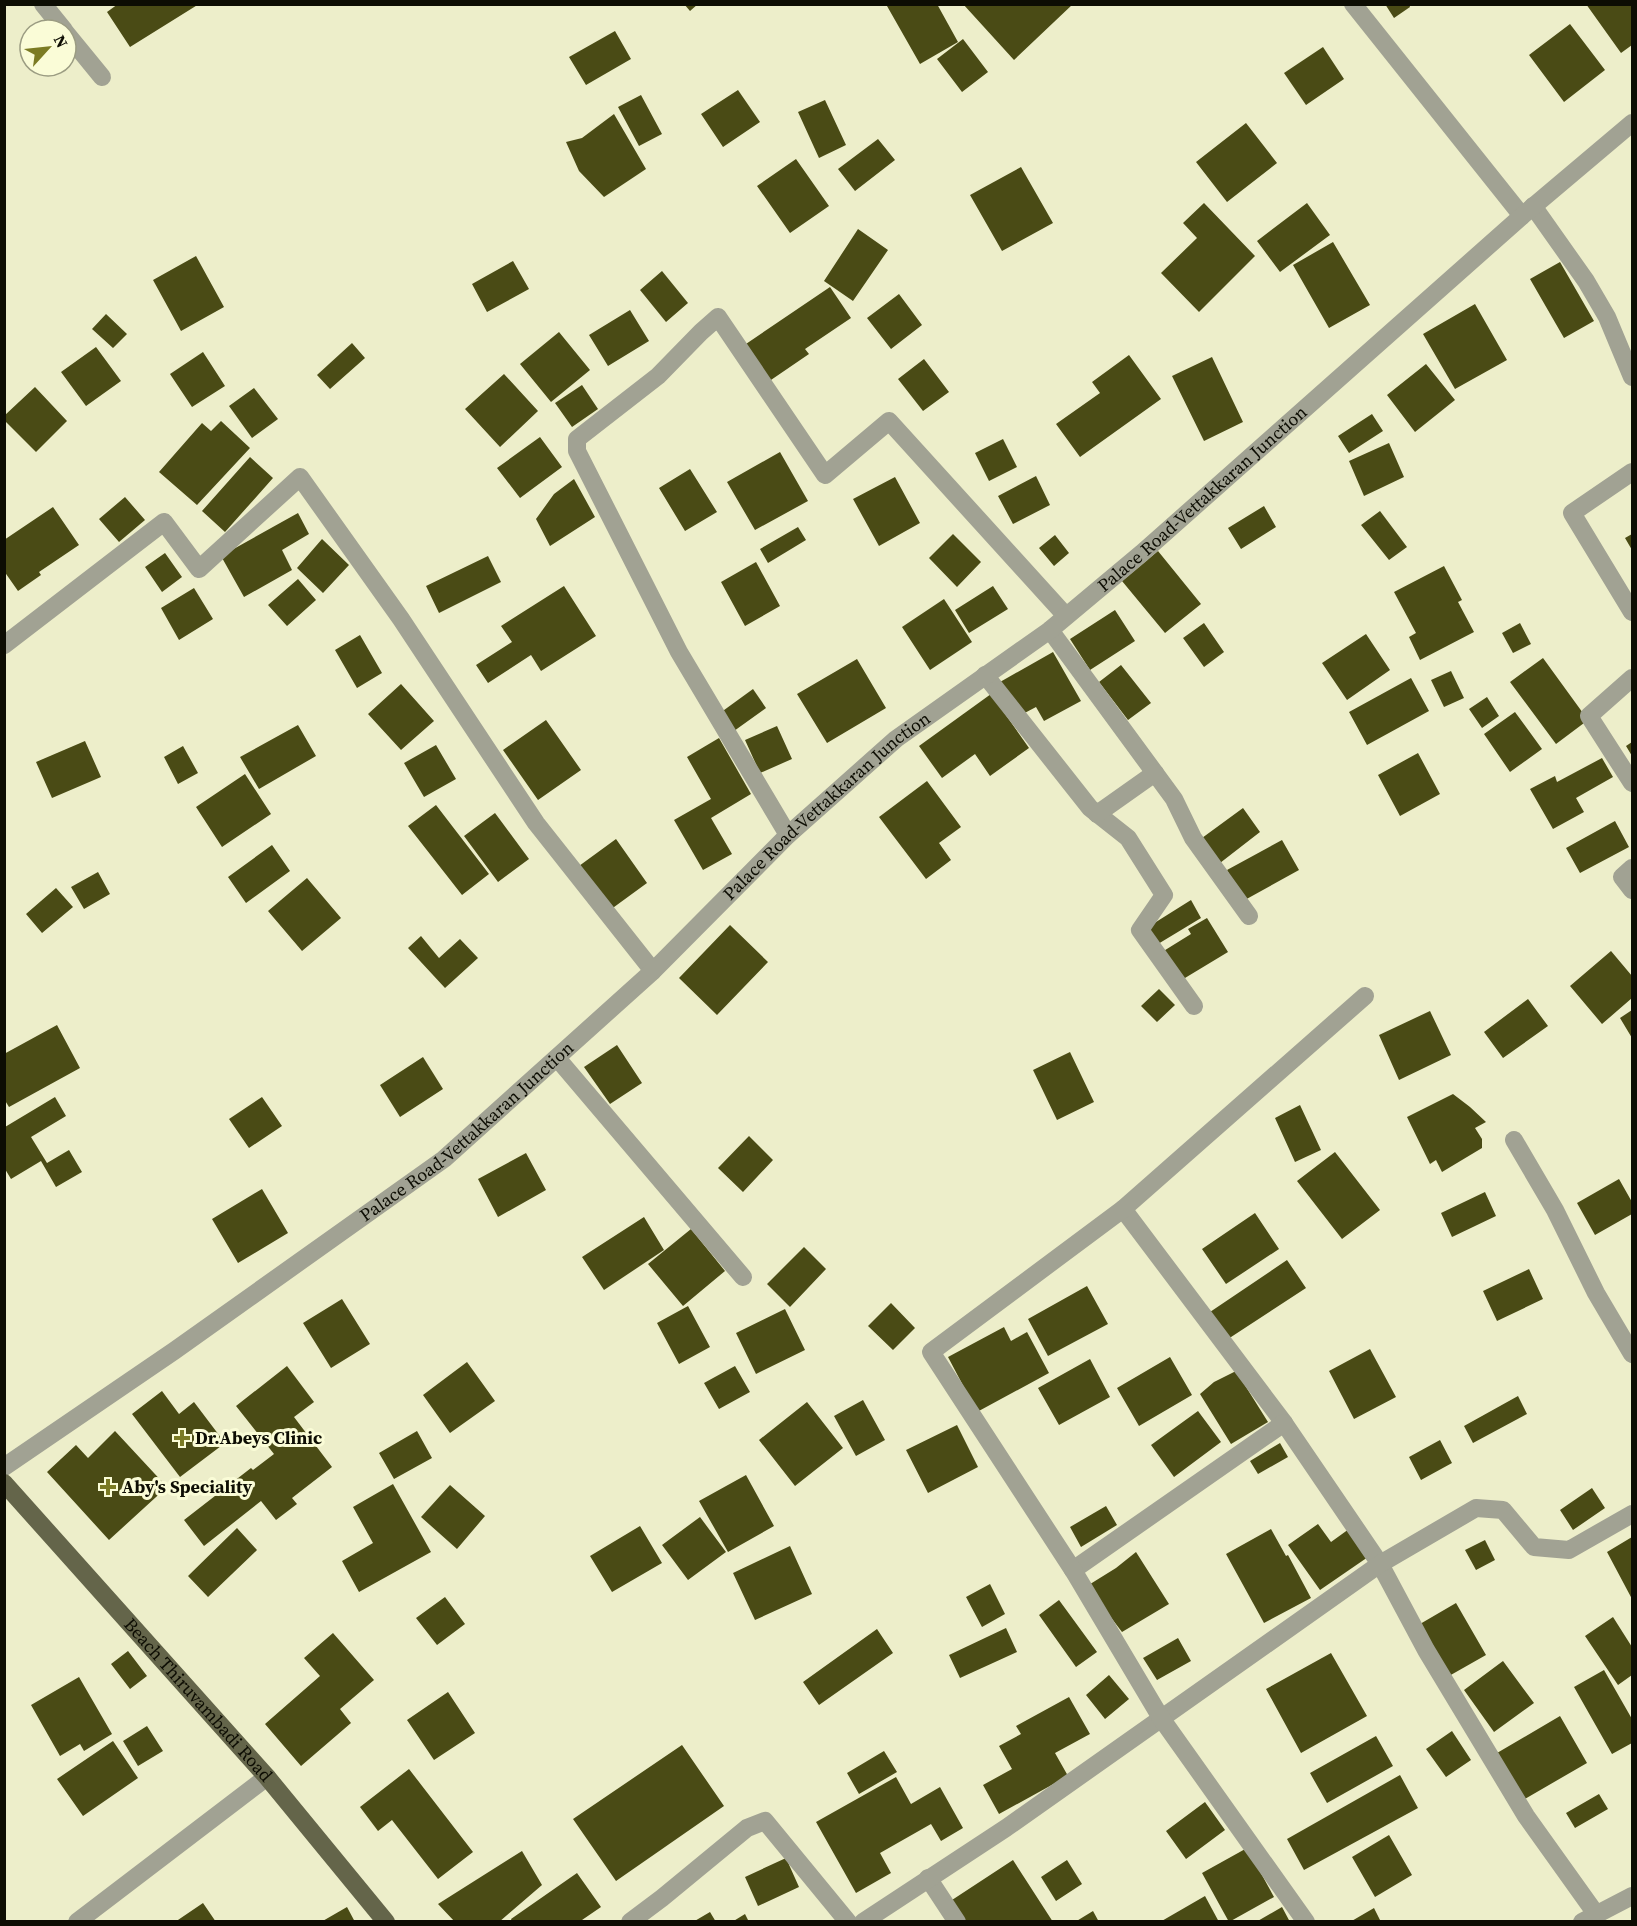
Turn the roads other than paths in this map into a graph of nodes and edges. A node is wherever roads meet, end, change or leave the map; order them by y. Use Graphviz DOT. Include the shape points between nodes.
graph roads {
  1 [pos="43,4"];
  2 [pos="1353,4"];
  3 [pos="54,18"];
  4 [pos="78,47"];
  5 [pos="102,77"];
  6 [pos="1632,123"];
  7 [pos="1527,211"];
  8 [pos="1632,377"];
  9 [pos="1632,472"];
  10 [pos="1632,612"];
  11 [pos="1066,616"];
  12 [pos="1050,630"];
  13 [pos="4,645"];
  14 [pos="986,675"];
  15 [pos="1632,678"];
  16 [pos="1155,773"];
  17 [pos="1632,783"];
  18 [pos="1097,814"];
  19 [pos="788,835"];
  20 [pos="1632,868"];
  21 [pos="1632,890"];
  22 [pos="1249,916"];
  23 [pos="653,970"];
  24 [pos="1365,996"];
  25 [pos="1194,1006"];
  26 [pos="556,1058"];
  27 [pos="1514,1140"];
  28 [pos="1123,1209"];
  29 [pos="743,1277"];
  30 [pos="1632,1354"];
  31 [pos="1284,1423"];
  32 [pos="4,1467"];
  33 [pos="4,1483"];
  34 [pos="1632,1514"];
  35 [pos="1380,1564"];
  36 [pos="1073,1570"];
  37 [pos="1161,1718"];
  38 [pos="267,1777"];
  39 [pos="928,1878"];
  40 [pos="1632,1896"];
  41 [pos="1589,1918"];
  42 [pos="77,1922"];
  43 [pos="386,1922"];
  44 [pos="630,1922"];
  45 [pos="848,1922"];
  46 [pos="862,1922"];
  47 [pos="957,1922"];
  48 [pos="1306,1922"];
  1 -- 3 [label="street"];
  2 -- 7 [label="street"];
  4 -- 5 [label="street"];
  6 -- 7 [label="street, Palace Road-Vettakkaran Junction"];
  7 -- 8 [label="street" via="1591,290"];
  7 -- 11 [label="street, Palace Road-Vettakkaran Junction"];
  9 -- 10 [label="street" via="1572,513"];
  11 -- 12 [label="street, Palace Road-Vettakkaran Junction"];
  11 -- 19 [label="street" via="889,421 825,475 718,317 658,376 577,439 578,451 679,652"];
  12 -- 14 [label="street, Palace Road-Vettakkaran Junction"];
  12 -- 16 [label="street"];
  13 -- 23 [label="street" via="164,522 199,569 300,477 401,619 536,823"];
  14 -- 18 [label="street"];
  14 -- 19 [label="street, Palace Road-Vettakkaran Junction" via="896,739"];
  15 -- 17 [label="street" via="1589,716"];
  16 -- 18 [label="street"];
  16 -- 22 [label="street" via="1174,799 1193,838"];
  18 -- 25 [label="street" via="1128,838 1164,895 1140,930"];
  19 -- 23 [label="street, Palace Road-Vettakkaran Junction"];
  20 -- 21 [label="street" via="1623,877"];
  23 -- 26 [label="street, Palace Road-Vettakkaran Junction"];
  24 -- 28 [label="street"];
  26 -- 29 [label="street"];
  26 -- 32 [label="street, Palace Road-Vettakkaran Junction" via="444,1160"];
  27 -- 30 [label="street"];
  28 -- 31 [label="street"];
  28 -- 36 [label="street" via="931,1352"];
  31 -- 35 [label="street"];
  31 -- 36 [label="street"];
  33 -- 38 [label="main road, Beach Thiruvambadi Road"];
  34 -- 35 [label="street" via="1569,1550 1534,1547 1503,1510 1476,1508"];
  35 -- 37 [label="street"];
  35 -- 41 [label="street" via="1426,1650"];
  36 -- 37 [label="street"];
  37 -- 39 [label="street"];
  37 -- 48 [label="street"];
  38 -- 42 [label="street"];
  38 -- 43 [label="main road, Beach Thiruvambadi Road"];
  39 -- 46 [label="street"];
  39 -- 47 [label="street"];
  40 -- 41 [label="street"];
  44 -- 45 [label="street" via="747,1828 765,1821"];
}
